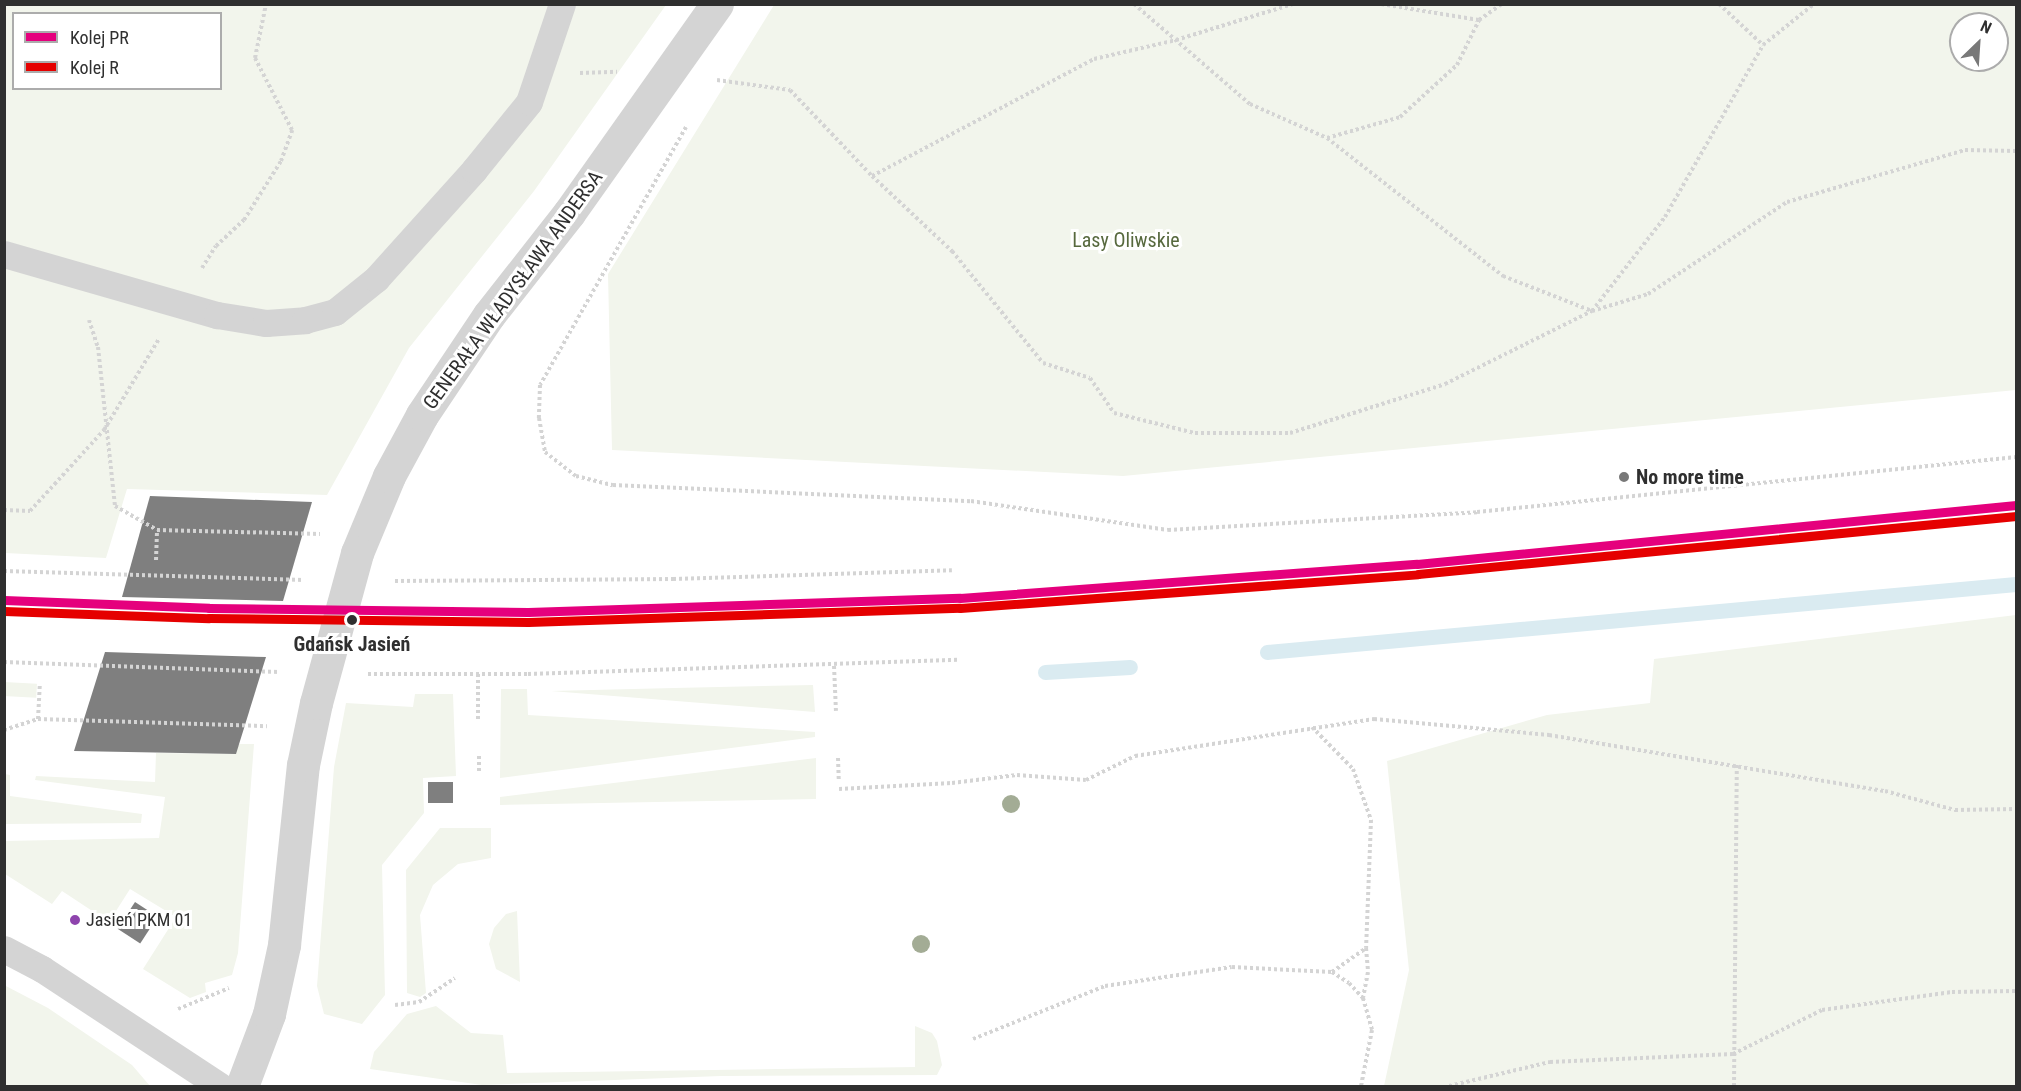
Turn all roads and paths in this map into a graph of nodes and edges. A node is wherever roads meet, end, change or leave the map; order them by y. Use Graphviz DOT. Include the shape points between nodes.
graph roads {
  1 [pos="266,4"];
  2 [pos="562,4"];
  3 [pos="1134,4"];
  4 [pos="1293,4"];
  5 [pos="1381,4"];
  6 [pos="1502,4"];
  7 [pos="1719,4"];
  8 [pos="1814,4"];
  9 [pos="714,6"];
  10 [pos="1479,20"];
  11 [pos="1176,40"];
  12 [pos="1763,45"];
  13 [pos="668,74"];
  14 [pos="540,75"];
  15 [pos="690,121"];
  16 [pos="1327,138"];
  17 [pos="2016,152"];
  18 [pos="872,176"];
  19 [pos="4,254"];
  20 [pos="75,274"];
  21 [pos="180,305"];
  22 [pos="1592,311"];
  23 [pos="108,424"];
  24 [pos="2016,457"];
  25 [pos="4,510"];
  26 [pos="157,530"];
  27 [pos="326,534"];
  28 [pos="156,560"];
  29 [pos="952,570"];
  30 [pos="4,571"];
  31 [pos="315,580"];
  32 [pos="384,581"];
  33 [pos="958,660"];
  34 [pos="4,662"];
  35 [pos="834,666"];
  36 [pos="287,672"];
  37 [pos="356,674"];
  38 [pos="478,674"];
  39 [pos="40,684"];
  40 [pos="836,711"];
  41 [pos="38,719"];
  42 [pos="478,719"];
  43 [pos="268,726"];
  44 [pos="1312,726"];
  45 [pos="4,730"];
  46 [pos="478,756"];
  47 [pos="838,758"];
  48 [pos="1737,765"];
  49 [pos="478,774"];
  50 [pos="839,782"];
  51 [pos="839,789"];
  52 [pos="2016,809"];
  53 [pos="1366,948"];
  54 [pos="4,949"];
  55 [pos="1332,972"];
  56 [pos="455,978"];
  57 [pos="241,985"];
  58 [pos="2016,991"];
  59 [pos="1363,998"];
  60 [pos="395,1005"];
  61 [pos="177,1009"];
  62 [pos="973,1039"];
  63 [pos="1733,1054"];
  64 [pos="220,1086"];
  65 [pos="242,1086"];
  66 [pos="1361,1086"];
  67 [pos="1449,1086"];
  68 [pos="1734,1086"];
  1 -- 21 [label="path" via="255,58 292,130 281,161 250,210 216,246"];
  2 -- 14 [label="lane"];
  3 -- 11 [label="path"];
  4 -- 11 [label="path"];
  5 -- 10 [label="path"];
  6 -- 10 [label="path"];
  7 -- 12 [label="path"];
  8 -- 12 [label="path"];
  9 -- 13 [label="street, GENERAŁA WŁADYSŁAWA ANDERSA"];
  10 -- 16 [label="path" via="1457,65 1400,117"];
  11 -- 16 [label="path" via="1250,104"];
  11 -- 18 [label="path" via="1094,59"];
  12 -- 22 [label="path" via="1665,217"];
  13 -- 14 [label="path"];
  13 -- 18 [label="path" via="790,90"];
  13 -- 65 [label="street, GENERAŁA WŁADYSŁAWA ANDERSA, bridge" via="569,213 489,315 422,415 389,476 357,553 316,703 303,765 284,945 268,1014"];
  14 -- 21 [label="lane" via="529,102 474,170 376,279 335,312 305,321 266,322"];
  15 -- 24 [label="path" via="540,385 539,418 545,452 576,476 613,485 971,501 1168,530 1477,512"];
  16 -- 22 [label="path" via="1503,276"];
  17 -- 22 [label="path" via="1965,150 1787,202 1648,294"];
  18 -- 22 [label="path" via="952,251 1043,363 1090,378 1114,413 1195,433 1290,433 1444,384"];
  19 -- 20 [label="lane"];
  20 -- 21 [label="lane"];
  20 -- 23 [label="path" via="98,348"];
  21 -- 23 [label="path"];
  23 -- 25 [label="path" via="30,511"];
  23 -- 26 [label="path" via="115,506"];
  26 -- 27 [label="path"];
  26 -- 28 [label="path"];
  29 -- 32 [label="path" via="662,580"];
  30 -- 31 [label="path"];
  33 -- 35 [label="path"];
  34 -- 36 [label="path"];
  35 -- 38 [label="path"];
  35 -- 40 [label="path"];
  37 -- 38 [label="path"];
  38 -- 42 [label="path"];
  39 -- 41 [label="path"];
  41 -- 43 [label="path"];
  41 -- 45 [label="path"];
  44 -- 48 [label="path" via="1374,719 1433,724 1549,735"];
  44 -- 51 [label="path" via="1135,756 1086,780 1017,775"];
  44 -- 53 [label="path" via="1353,769 1371,820"];
  46 -- 49 [label="path"];
  47 -- 50 [label="path"];
  48 -- 52 [label="path" via="1885,791 1955,810"];
  48 -- 63 [label="path"];
  53 -- 55 [label="path"];
  53 -- 59 [label="path" via="1368,972"];
  54 -- 64 [label="lane" via="42,969"];
  55 -- 59 [label="path"];
  55 -- 62 [label="path" via="1232,967 1105,986"];
  56 -- 60 [label="path" via="419,1002"];
  57 -- 61 [label="path" via="211,993"];
  58 -- 63 [label="path" via="1952,992 1822,1010"];
  59 -- 66 [label="path" via="1372,1030"];
  63 -- 67 [label="path" via="1550,1062"];
  63 -- 68 [label="path"];
}
